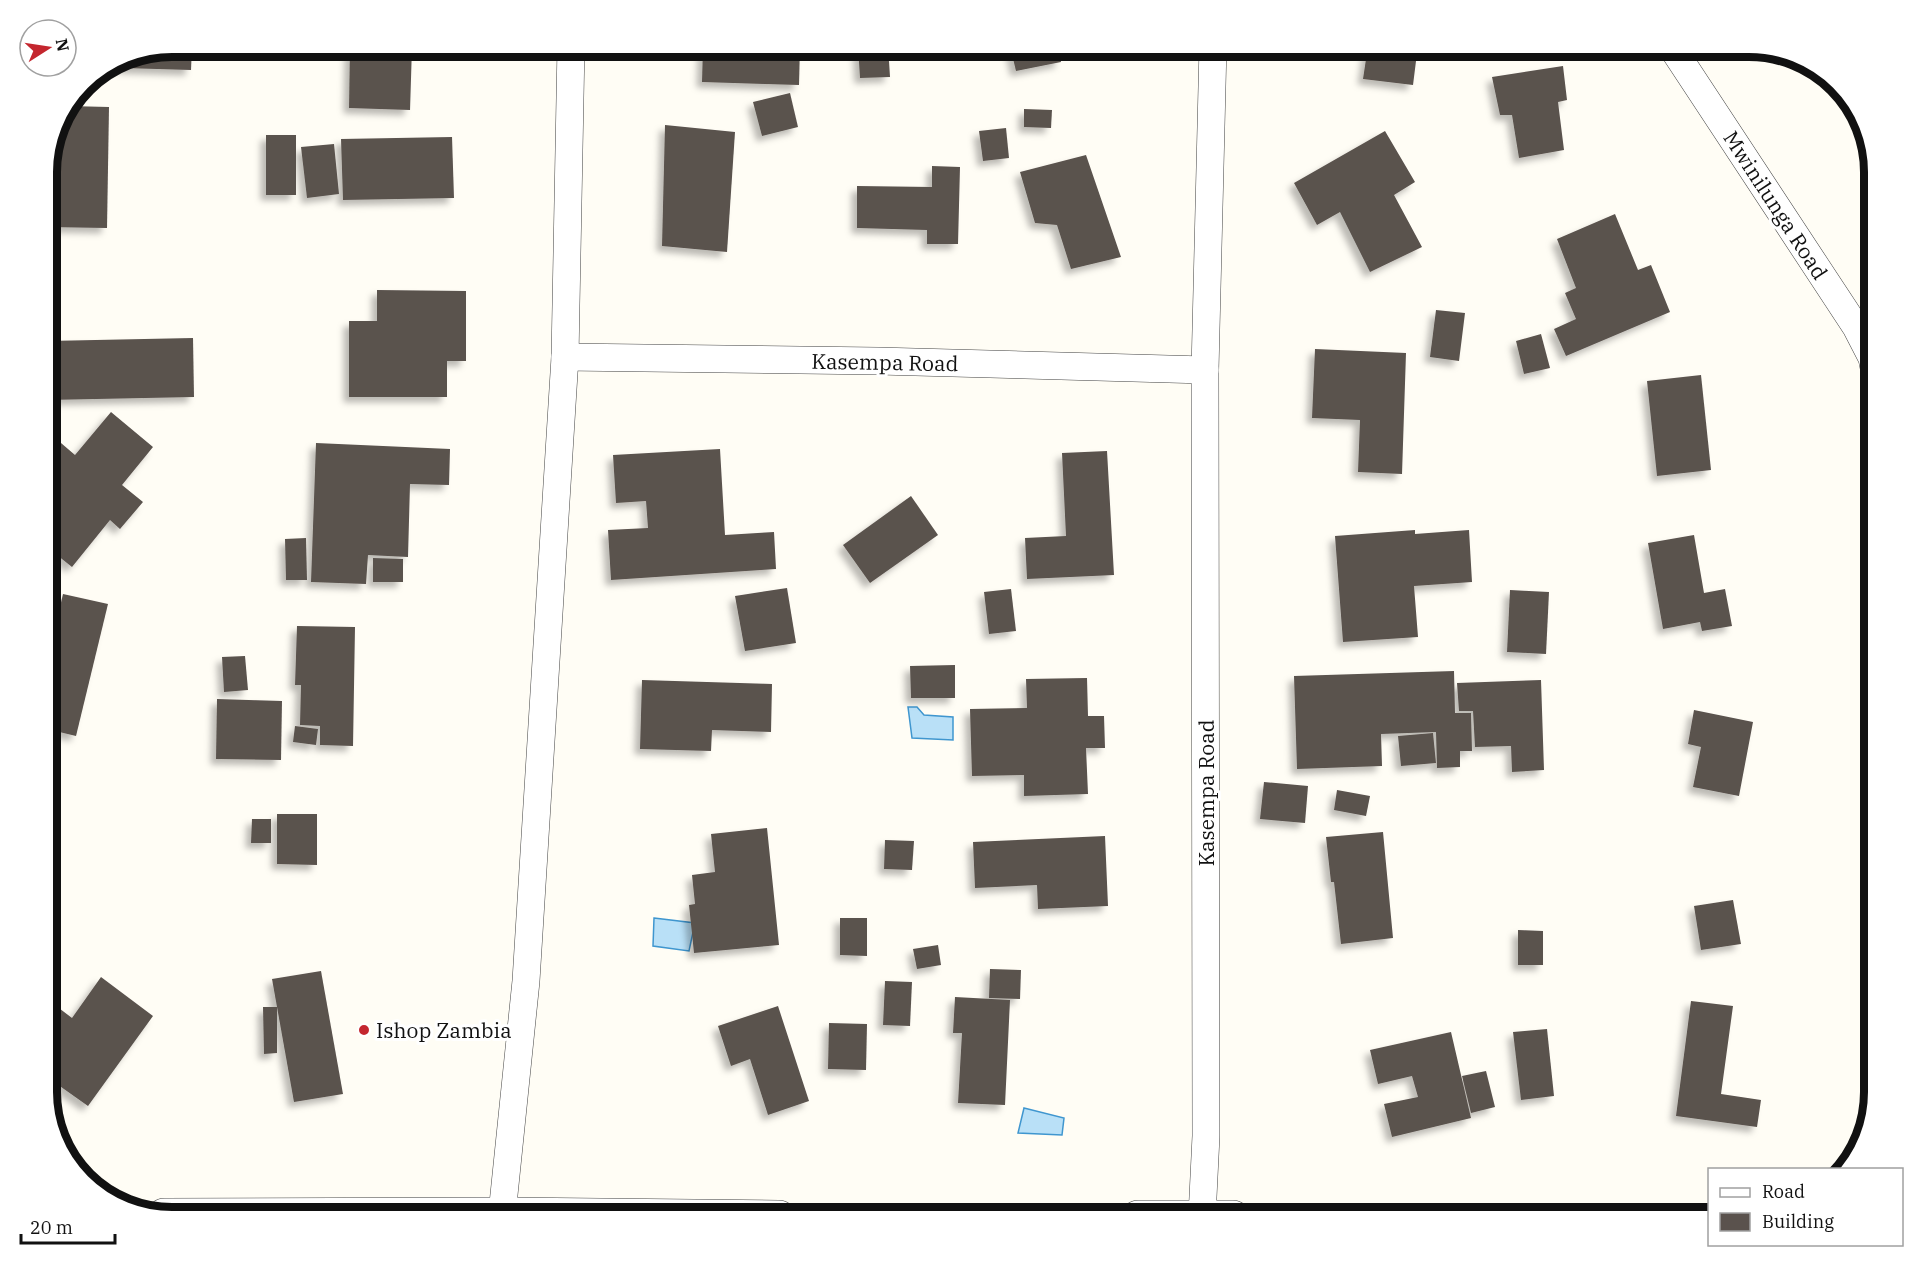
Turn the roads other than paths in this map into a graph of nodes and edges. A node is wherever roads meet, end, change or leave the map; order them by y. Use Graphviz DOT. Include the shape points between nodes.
graph roads {
  1 [pos="571,57"];
  2 [pos="1213,57"];
  3 [pos="1678,57"];
  4 [pos="1864,342"];
  5 [pos="565,357"];
  6 [pos="1205,370"];
  7 [pos="503,1207"];
  8 [pos="1202,1207"];
  1 -- 5 [label="street"];
  2 -- 6 [label="street, Kasempa Road"];
  3 -- 4 [label="street, Mwinilunga Road"];
  5 -- 6 [label="street, Kasempa Road"];
  5 -- 7 [label="street" via="526,981"];
  6 -- 8 [label="street, Kasempa Road" via="1206,1136"];
}
